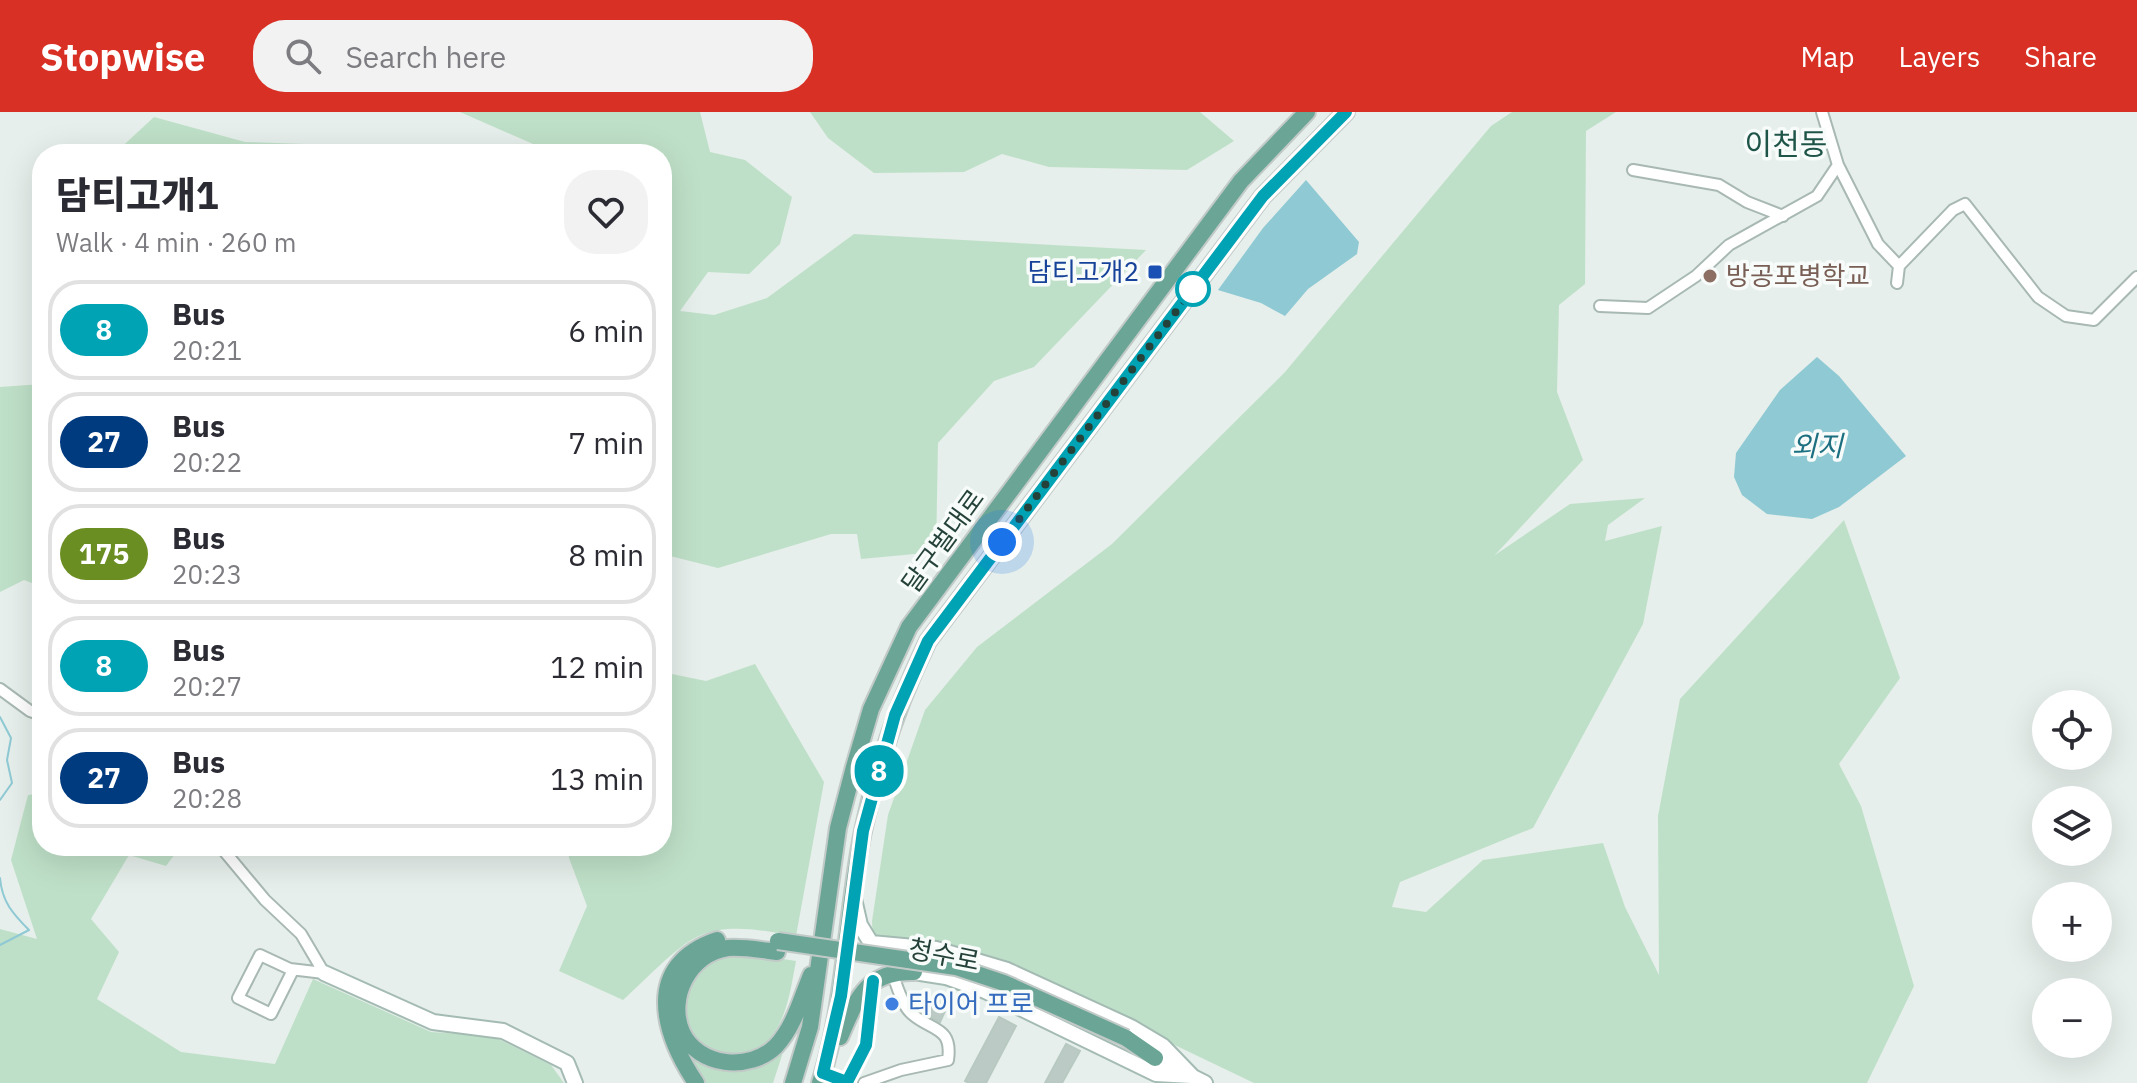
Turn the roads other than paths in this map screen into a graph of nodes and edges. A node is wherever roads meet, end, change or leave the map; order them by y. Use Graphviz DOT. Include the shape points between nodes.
graph roads {
  1 [pos="1307,112"];
  2 [pos="1346,112"];
  3 [pos="1822,112"];
  4 [pos="1838,165"];
  5 [pos="1633,170"];
  6 [pos="1783,216"];
  7 [pos="1899,266"];
  8 [pos="2137,277"];
  9 [pos="1897,283"];
  10 [pos="1600,306"];
  11 [pos="0,689"];
  12 [pos="32,712"];
  13 [pos="228,856"];
  14 [pos="854,899"];
  15 [pos="822,928"];
  16 [pos="778,947"];
  17 [pos="293,970"];
  18 [pos="914,972"];
  19 [pos="324,973"];
  20 [pos="892,973"];
  21 [pos="873,981"];
  22 [pos="1126,1038"];
  23 [pos="1155,1058"];
  24 [pos="823,1073"];
  25 [pos="1198,1080"];
  26 [pos="850,1082"];
  27 [pos="575,1083"];
  28 [pos="696,1083"];
  29 [pos="793,1083"];
  30 [pos="864,1083"];
  1 -- 15 [label="main road, 달구벌대로" via="1241,181 909,627 857,755 838,828"];
  2 -- 14 [label="main road, 달구벌대로" via="1263,196 928,641 884,753 863,831"];
  3 -- 4 [label="street"];
  4 -- 6 [label="street" via="1817,196"];
  4 -- 7 [label="street" via="1878,244"];
  5 -- 6 [label="street" via="1719,185"];
  6 -- 10 [label="street" via="1729,245 1696,276 1648,308"];
  7 -- 8 [label="street" via="1965,204 2038,297 2066,316 2094,320"];
  7 -- 9 [label="street"];
  11 -- 12 [label="street"];
  13 -- 19 [label="street" via="301,934"];
  14 -- 22 [label="main road, 청수로" via="871,943 957,953 1007,970"];
  14 -- 24 [label="main road, 달구벌대로" via="841,996"];
  15 -- 16 [label="main road" via="790,1028 774,1049 750,1062 735,1063 699,1053 682,1033 677,1007 691,967 727,949"];
  15 -- 29 [label="main road, 달구벌대로" via="810,1027"];
  16 -- 22 [label="main road" via="954,976"];
  16 -- 28 [label="main road" via="743,937 715,941 679,965 667,989 665,1012 674,1046"];
  17 -- 17 [label="street" via="260,955 238,998 271,1014"];
  17 -- 19 [label="street"];
  18 -- 20 [label="main road"];
  18 -- 25 [label="main road, 청수로" via="985,991 1156,1074"];
  19 -- 27 [label="main road" via="433,1022 503,1031 567,1063"];
  20 -- 21 [label="main road"];
  20 -- 30 [label="street" via="910,1013 947,1037 948,1060"];
  21 -- 24 [label="main road" via="855,1004"];
  21 -- 26 [label="street" via="866,1045"];
  22 -- 23 [label="main road"];
  22 -- 25 [label="main road, 청수로" via="1163,1046"];
  23 -- 25 [label="main road"];
  24 -- 26 [label="street"];
}
